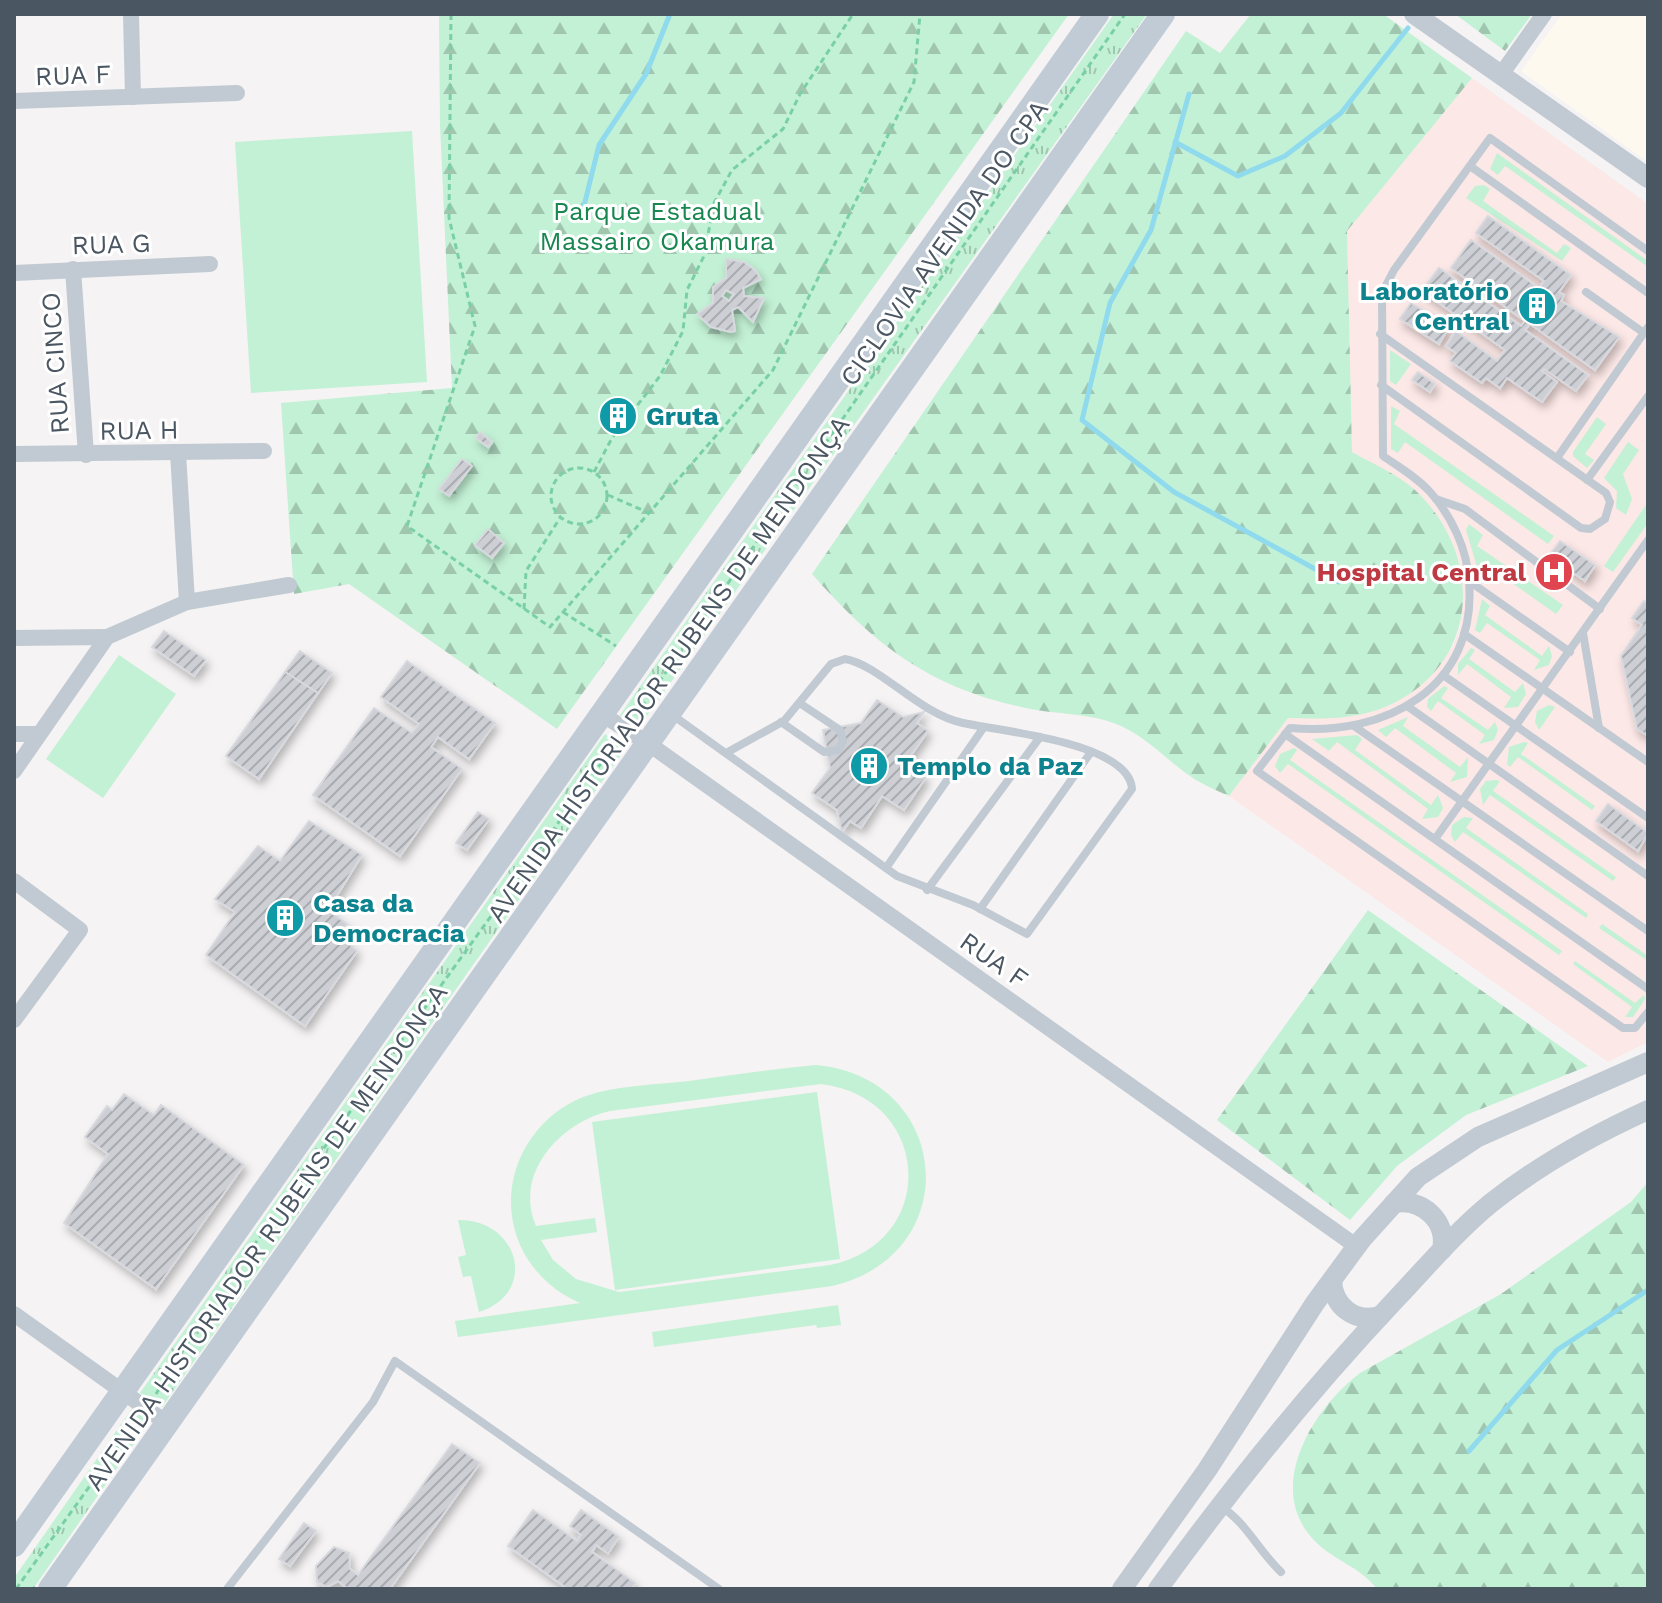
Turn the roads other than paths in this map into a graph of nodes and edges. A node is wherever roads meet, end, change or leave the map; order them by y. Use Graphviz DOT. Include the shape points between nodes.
graph roads {
  1 [pos="131,14"];
  2 [pos="1097,14"];
  3 [pos="1163,14"];
  4 [pos="1414,14"];
  5 [pos="1544,14"];
  6 [pos="1500,76"];
  7 [pos="237,93"];
  8 [pos="133,97"];
  9 [pos="14,101"];
  10 [pos="1470,166"];
  11 [pos="1648,178"];
  12 [pos="1648,251"];
  13 [pos="210,264"];
  14 [pos="73,269"];
  15 [pos="14,273"];
  16 [pos="1586,292"];
  17 [pos="1648,293"];
  18 [pos="1646,330"];
  19 [pos="1380,334"];
  20 [pos="1381,385"];
  21 [pos="1648,396"];
  22 [pos="264,451"];
  23 [pos="178,453"];
  24 [pos="14,454"];
  25 [pos="86,455"];
  26 [pos="1557,458"];
  27 [pos="1587,480"];
  28 [pos="1436,499"];
  29 [pos="1648,540"];
  30 [pos="1469,581"];
  31 [pos="289,585"];
  32 [pos="187,602"];
  33 [pos="1600,609"];
  34 [pos="1583,633"];
  35 [pos="1464,634"];
  36 [pos="107,637"];
  37 [pos="14,638"];
  38 [pos="1570,652"];
  39 [pos="1443,675"];
  40 [pos="1543,690"];
  41 [pos="801,704"];
  42 [pos="1407,706"];
  43 [pos="671,714"];
  44 [pos="603,715"];
  45 [pos="781,722"];
  46 [pos="1354,726"];
  47 [pos="1517,726"];
  48 [pos="984,727"];
  49 [pos="1599,728"];
  50 [pos="14,734"];
  51 [pos="39,734"];
  52 [pos="1285,734"];
  53 [pos="1040,737"];
  54 [pos="649,744"];
  55 [pos="1091,752"];
  56 [pos="726,753"];
  57 [pos="1648,762"];
  58 [pos="1489,763"];
  59 [pos="14,771"];
  60 [pos="1461,802"];
  61 [pos="1648,818"];
  62 [pos="1435,839"];
  63 [pos="886,868"];
  64 [pos="1648,876"];
  65 [pos="14,881"];
  66 [pos="927,890"];
  67 [pos="980,909"];
  68 [pos="1648,931"];
  69 [pos="1648,989"];
  70 [pos="1648,1012"];
  71 [pos="14,1020"];
  72 [pos="1648,1062"];
  73 [pos="1648,1110"];
  74 [pos="1394,1203"];
  75 [pos="1356,1246"];
  76 [pos="1442,1250"];
  77 [pos="1332,1280"];
  78 [pos="14,1314"];
  79 [pos="1380,1316"];
  80 [pos="123,1392"];
  81 [pos="168,1424"];
  82 [pos="1219,1505"];
  83 [pos="14,1545"];
  84 [pos="1281,1572"];
  85 [pos="50,1589"];
  86 [pos="227,1589"];
  87 [pos="719,1589"];
  88 [pos="1122,1589"];
  89 [pos="1158,1589"];
  1 -- 8 [label="street"];
  2 -- 44 [label="main road, AVENIDA HISTORIADOR RUBENS DE MENDONÇA"];
  3 -- 43 [label="main road, AVENIDA HISTORIADOR RUBENS DE MENDONÇA"];
  4 -- 6 [label="street"];
  5 -- 6 [label="street"];
  6 -- 11 [label="street"];
  7 -- 8 [label="street, RUA F"];
  8 -- 9 [label="street, RUA F"];
  10 -- 12 [label="lane" via="1490,138"];
  10 -- 17 [label="lane"];
  10 -- 19 [label="lane" via="1386,283 1379,303"];
  13 -- 14 [label="street, RUA G"];
  14 -- 15 [label="street, RUA G"];
  14 -- 25 [label="street, RUA CINCO"];
  16 -- 18 [label="lane"];
  18 -- 26 [label="lane"];
  19 -- 20 [label="lane"];
  19 -- 26 [label="lane"];
  20 -- 27 [label="lane" via="1581,528 1590,529 1605,519 1610,502"];
  20 -- 28 [label="lane" via="1383,456"];
  21 -- 27 [label="lane"];
  22 -- 23 [label="street, RUA H"];
  23 -- 25 [label="street, RUA H"];
  23 -- 32 [label="street"];
  24 -- 25 [label="street, RUA H"];
  26 -- 27 [label="lane"];
  28 -- 30 [label="lane" via="1458,536"];
  28 -- 33 [label="lane" via="1465,509"];
  29 -- 33 [label="lane"];
  30 -- 35 [label="lane"];
  30 -- 38 [label="lane"];
  31 -- 32 [label="street"];
  32 -- 36 [label="street"];
  33 -- 34 [label="lane"];
  34 -- 38 [label="lane"];
  34 -- 49 [label="lane"];
  35 -- 39 [label="lane"];
  35 -- 40 [label="lane"];
  36 -- 37 [label="street"];
  36 -- 51 [label="street"];
  38 -- 40 [label="lane"];
  39 -- 42 [label="lane"];
  39 -- 47 [label="lane"];
  40 -- 47 [label="lane"];
  40 -- 49 [label="lane"];
  41 -- 45 [label="lane"];
  41 -- 45 [label="lane" via="840,730 843,741 838,750 824,752"];
  41 -- 48 [label="lane" via="831,664 845,659 937,713"];
  42 -- 46 [label="lane"];
  42 -- 58 [label="lane"];
  43 -- 54 [label="main road, AVENIDA HISTORIADOR RUBENS DE MENDONÇA"];
  43 -- 56 [label="lane"];
  44 -- 54 [label="street, RUA F"];
  44 -- 80 [label="main road, AVENIDA HISTORIADOR RUBENS DE MENDONÇA"];
  45 -- 56 [label="lane"];
  46 -- 52 [label="lane" via="1290,728"];
  46 -- 60 [label="lane"];
  47 -- 58 [label="lane"];
  47 -- 61 [label="lane"];
  48 -- 53 [label="lane"];
  48 -- 63 [label="lane"];
  49 -- 57 [label="lane"];
  50 -- 51 [label="street"];
  51 -- 59 [label="street"];
  52 -- 62 [label="lane"];
  52 -- 70 [label="lane" via="1257,771 1623,1028 1638,1026"];
  53 -- 55 [label="lane"];
  53 -- 66 [label="lane"];
  54 -- 75 [label="street, RUA F"];
  54 -- 81 [label="main road, AVENIDA HISTORIADOR RUBENS DE MENDONÇA"];
  55 -- 67 [label="lane"];
  55 -- 67 [label="lane" via="1124,770 1131,793 1027,934"];
  56 -- 63 [label="lane"];
  58 -- 60 [label="lane"];
  58 -- 64 [label="lane"];
  60 -- 62 [label="lane"];
  60 -- 68 [label="lane"];
  62 -- 69 [label="lane"];
  63 -- 66 [label="lane"];
  65 -- 71 [label="street" via="80,930"];
  66 -- 67 [label="lane"];
  72 -- 74 [label="street" via="1478,1137 1418,1177"];
  73 -- 76 [label="street" via="1582,1142 1520,1182"];
  74 -- 75 [label="street"];
  74 -- 76 [label="street" via="1413,1203 1436,1218"];
  75 -- 77 [label="street"];
  76 -- 79 [label="street"];
  77 -- 79 [label="street" via="1334,1295 1351,1314"];
  77 -- 88 [label="street"];
  78 -- 80 [label="street"];
  79 -- 82 [label="street"];
  80 -- 81 [label="street"];
  80 -- 83 [label="main road, AVENIDA HISTORIADOR RUBENS DE MENDONÇA"];
  81 -- 85 [label="main road, AVENIDA HISTORIADOR RUBENS DE MENDONÇA"];
  82 -- 84 [label="lane" via="1240,1518 1252,1541"];
  82 -- 89 [label="street"];
  86 -- 87 [label="lane" via="373,1402 395,1361"];
}
